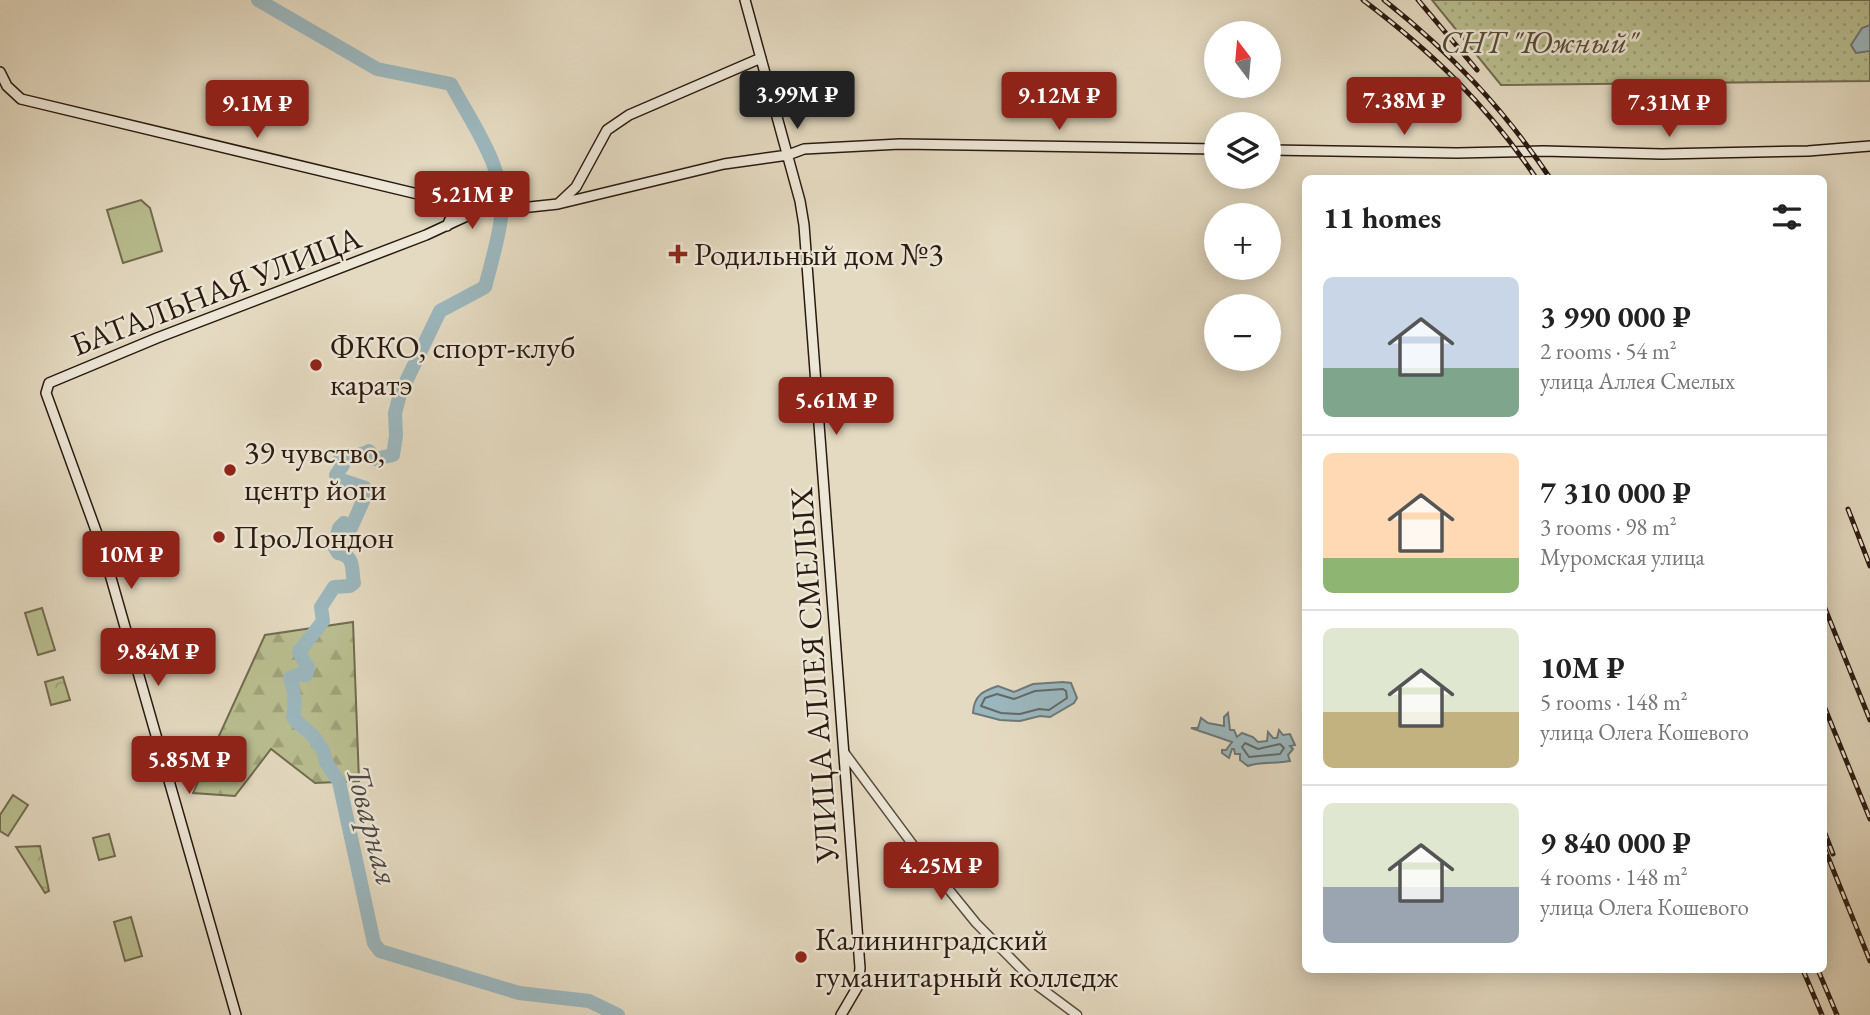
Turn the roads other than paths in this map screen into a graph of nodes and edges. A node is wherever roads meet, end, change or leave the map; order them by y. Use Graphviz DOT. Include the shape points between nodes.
graph roads {
  1 [pos="745,0"];
  2 [pos="761,58"];
  3 [pos="0,72"];
  4 [pos="1870,146"];
  5 [pos="1204,149"];
  6 [pos="1281,150"];
  7 [pos="788,155"];
  8 [pos="576,187"];
  9 [pos="587,197"];
  10 [pos="447,201"];
  11 [pos="558,204"];
  12 [pos="486,209"];
  13 [pos="447,226"];
  14 [pos="844,752"];
  15 [pos="236,1015"];
  16 [pos="841,1015"];
  17 [pos="1077,1015"];
  1 -- 2 [label="main road, УЛИЦА АЛЛЕЯ СМЕЛЫХ"];
  2 -- 7 [label="main road, УЛИЦА АЛЛЕЯ СМЕЛЫХ"];
  2 -- 8 [label="main road" via="629,115 607,130"];
  3 -- 10 [label="main road" via="21,99"];
  4 -- 6 [label="main road" via="1662,154"];
  5 -- 7 [label="main road" via="900,144 804,149"];
  7 -- 9 [label="main road" via="724,164"];
  7 -- 14 [label="main road, УЛИЦА АЛЛЕЯ СМЕЛЫХ" via="804,225"];
  8 -- 9 [label="main road"];
  8 -- 11 [label="main road"];
  9 -- 11 [label="main road"];
  10 -- 12 [label="main road"];
  10 -- 13 [label="main road" via="451,207"];
  11 -- 12 [label="main road"];
  12 -- 13 [label="main road, БАТАЛЬНАЯ УЛИЦА"];
  13 -- 15 [label="main road, БАТАЛЬНАЯ УЛИЦА" via="157,338 46,388 103,550"];
  14 -- 16 [label="main road, УЛИЦА АЛЛЕЯ СМЕЛЫХ" via="860,968 858,986"];
  14 -- 17 [label="street" via="976,923 1038,986"];
}
